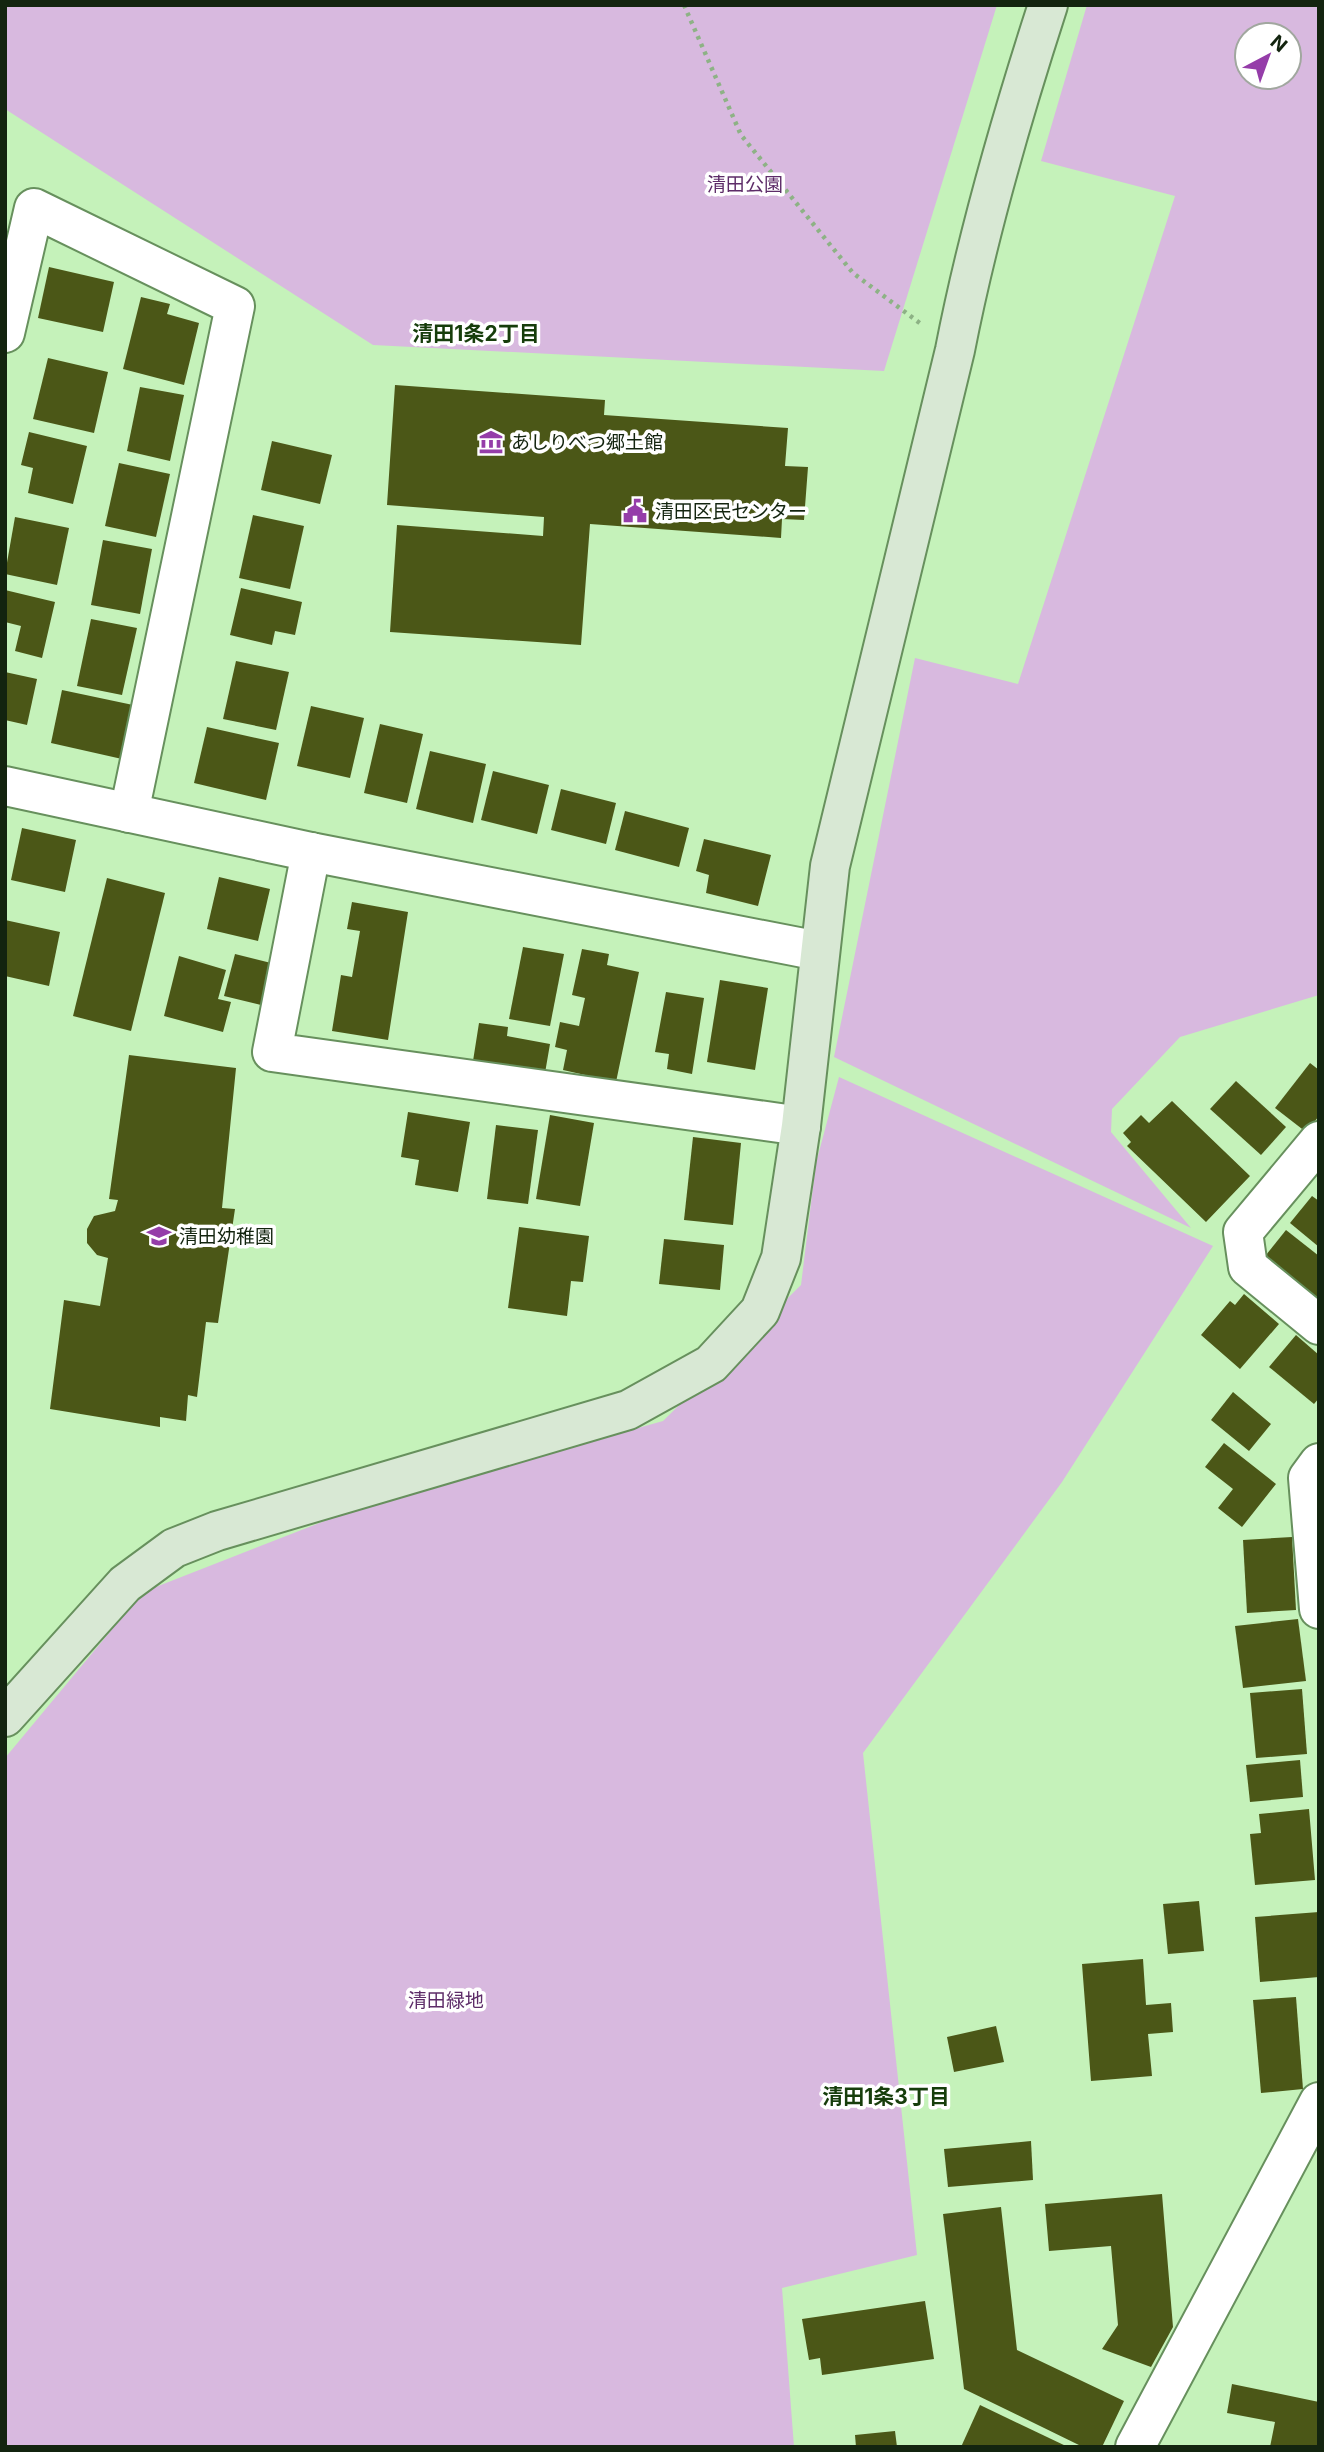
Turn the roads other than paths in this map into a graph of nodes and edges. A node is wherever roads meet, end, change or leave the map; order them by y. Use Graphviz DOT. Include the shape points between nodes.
graph roads {
  1 [pos="1048,5"];
  2 [pos="5,333"];
  3 [pos="5,786"];
  4 [pos="129,813"];
  5 [pos="311,852"];
  6 [pos="818,951"];
  7 [pos="801,1126"];
  8 [pos="1319,1141"];
  9 [pos="1319,1325"];
  10 [pos="1319,1463"];
  11 [pos="1319,1609"];
  12 [pos="5,1717"];
  13 [pos="1319,2102"];
  14 [pos="1135,2447"];
  1 -- 6 [label="street" via="1010,121 972,264 830,866"];
  2 -- 4 [label="street" via="34,208 235,306"];
  3 -- 4 [label="street"];
  4 -- 5 [label="street"];
  5 -- 6 [label="street"];
  5 -- 7 [label="street" via="272,1052"];
  6 -- 7 [label="street"];
  7 -- 12 [label="street" via="781,1258 760,1311 711,1364 628,1410 217,1531 174,1548 125,1584"];
  8 -- 9 [label="street" via="1243,1232 1248,1267"];
  10 -- 11 [label="street" via="1308,1478"];
  13 -- 14 [label="street"];
}
